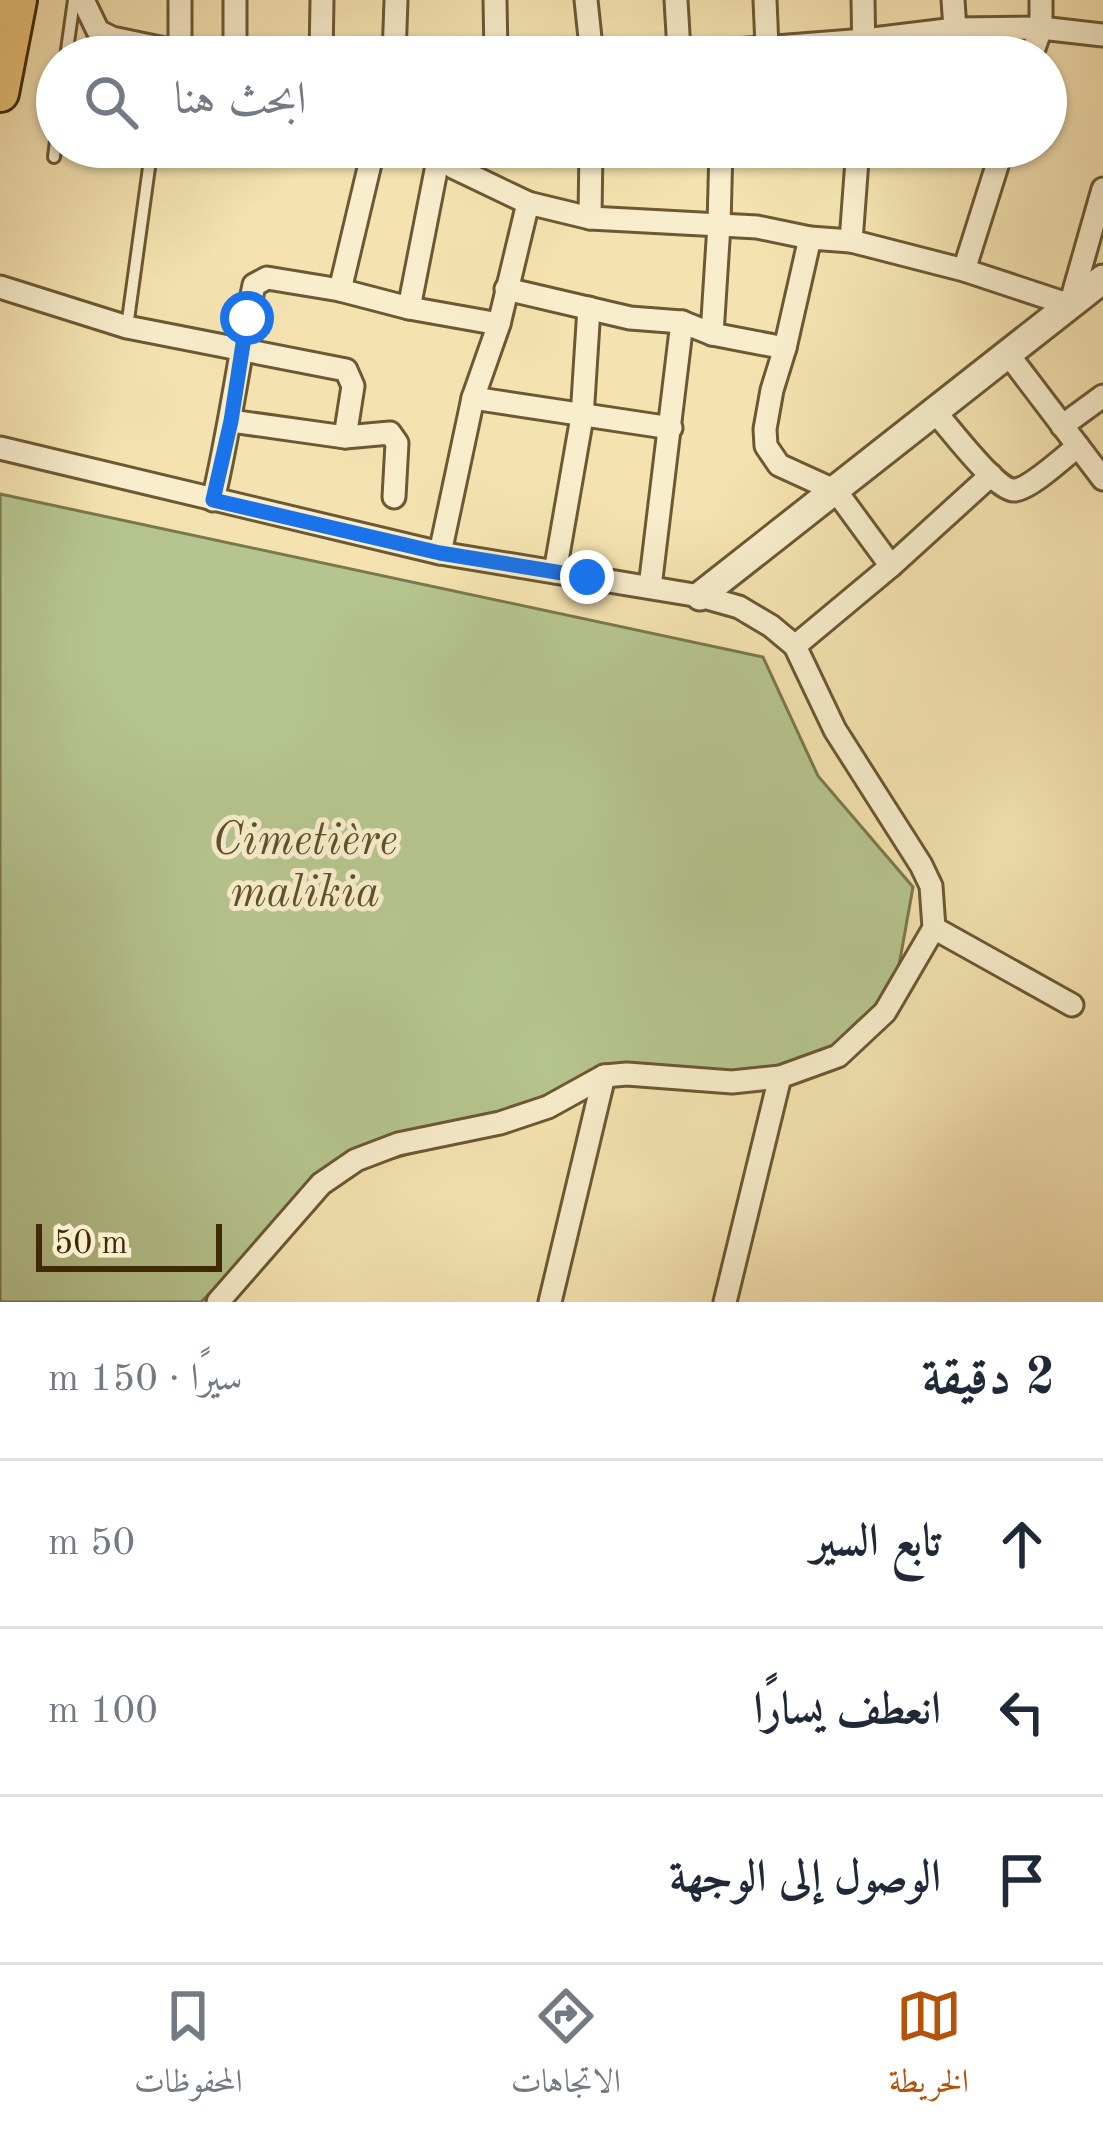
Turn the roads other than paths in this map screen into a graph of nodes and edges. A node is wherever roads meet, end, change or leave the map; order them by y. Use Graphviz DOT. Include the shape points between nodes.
graph roads {
  1 [pos="18,0"];
  2 [pos="74,0"];
  3 [pos="83,0"];
  4 [pos="180,0"];
  5 [pos="235,0"];
  6 [pos="322,0"];
  7 [pos="396,0"];
  8 [pos="495,0"];
  9 [pos="586,0"];
  10 [pos="676,0"];
  11 [pos="766,0"];
  12 [pos="863,0"];
  13 [pos="953,0"];
  14 [pos="1041,0"];
  15 [pos="1041,28"];
  16 [pos="955,29"];
  17 [pos="1103,35"];
  18 [pos="70,36"];
  19 [pos="108,36"];
  20 [pos="180,36"];
  21 [pos="236,36"];
  22 [pos="321,36"];
  23 [pos="395,36"];
  24 [pos="496,36"];
  25 [pos="590,36"];
  26 [pos="678,36"];
  27 [pos="767,36"];
  28 [pos="864,36"];
  29 [pos="922,36"];
  30 [pos="1038,36"];
  31 [pos="0,93"];
  32 [pos="149,168"];
  33 [pos="369,168"];
  34 [pos="435,168"];
  35 [pos="455,168"];
  36 [pos="591,168"];
  37 [pos="720,168"];
  38 [pos="856,168"];
  39 [pos="996,168"];
  40 [pos="1103,189"];
  41 [pos="528,202"];
  42 [pos="590,218"];
  43 [pos="719,225"];
  44 [pos="810,238"];
  45 [pos="851,241"];
  46 [pos="964,270"];
  47 [pos="1103,279"];
  48 [pos="0,287"];
  49 [pos="340,290"];
  50 [pos="506,290"];
  51 [pos="1070,305"];
  52 [pos="409,308"];
  53 [pos="589,308"];
  54 [pos="682,322"];
  55 [pos="499,324"];
  56 [pos="128,327"];
  57 [pos="712,334"];
  58 [pos="785,348"];
  59 [pos="241,351"];
  60 [pos="1008,354"];
  61 [pos="1103,396"];
  62 [pos="473,398"];
  63 [pos="935,412"];
  64 [pos="582,417"];
  65 [pos="231,421"];
  66 [pos="1062,426"];
  67 [pos="671,428"];
  68 [pos="345,437"];
  69 [pos="1078,446"];
  70 [pos="0,448"];
  71 [pos="991,475"];
  72 [pos="1103,479"];
  73 [pos="836,491"];
  74 [pos="394,497"];
  75 [pos="213,500"];
  76 [pos="440,553"];
  77 [pos="891,566"];
  78 [pos="555,572"];
  79 [pos="650,587"];
  80 [pos="700,596"];
  81 [pos="795,646"];
  82 [pos="934,928"];
  83 [pos="1072,1005"];
  84 [pos="604,1076"];
  85 [pos="780,1077"];
  86 [pos="218,1302"];
  87 [pos="550,1302"];
  88 [pos="725,1302"];
  1 -- 31 [label="main road"];
  2 -- 18 [label="lane"];
  3 -- 19 [label="street"];
  4 -- 20 [label="street"];
  5 -- 21 [label="street"];
  6 -- 22 [label="street"];
  7 -- 23 [label="street"];
  8 -- 24 [label="street"];
  9 -- 25 [label="street"];
  10 -- 26 [label="street"];
  11 -- 27 [label="street"];
  12 -- 28 [label="street"];
  13 -- 16 [label="street"];
  14 -- 15 [label="street"];
  15 -- 16 [label="street"];
  15 -- 17 [label="street"];
  15 -- 30 [label="street"];
  16 -- 29 [label="street"];
  32 -- 56 [label="lane"];
  33 -- 49 [label="street"];
  34 -- 52 [label="street"];
  35 -- 41 [label="street"];
  36 -- 42 [label="street"];
  37 -- 43 [label="street"];
  38 -- 45 [label="street"];
  39 -- 46 [label="street"];
  40 -- 51 [label="street"];
  41 -- 42 [label="street"];
  41 -- 50 [label="street"];
  42 -- 43 [label="street"];
  43 -- 44 [label="street"];
  43 -- 57 [label="street"];
  44 -- 45 [label="street"];
  44 -- 58 [label="street"];
  45 -- 46 [label="street"];
  46 -- 51 [label="street"];
  47 -- 51 [label="street"];
  48 -- 56 [label="street"];
  49 -- 52 [label="street"];
  49 -- 59 [label="street" via="267,278 254,285"];
  50 -- 53 [label="street"];
  50 -- 55 [label="street"];
  51 -- 60 [label="street"];
  52 -- 55 [label="street"];
  53 -- 54 [label="street"];
  53 -- 64 [label="street"];
  54 -- 57 [label="street"];
  54 -- 67 [label="street"];
  55 -- 62 [label="street"];
  56 -- 59 [label="street"];
  57 -- 58 [label="street"];
  58 -- 73 [label="street" via="766,446 779,465"];
  59 -- 65 [label="street"];
  59 -- 68 [label="street" via="346,370 353,386"];
  60 -- 63 [label="street"];
  60 -- 66 [label="street"];
  61 -- 66 [label="street"];
  62 -- 64 [label="street"];
  62 -- 76 [label="street"];
  63 -- 71 [label="street"];
  63 -- 73 [label="street"];
  64 -- 67 [label="street"];
  64 -- 78 [label="street"];
  65 -- 68 [label="street"];
  65 -- 75 [label="street"];
  66 -- 69 [label="street"];
  67 -- 79 [label="street"];
  68 -- 74 [label="street" via="390,433 397,443"];
  69 -- 71 [label="street" via="1024,488 1004,488"];
  69 -- 72 [label="street"];
  70 -- 75 [label="street"];
  71 -- 77 [label="street"];
  73 -- 77 [label="street"];
  73 -- 80 [label="street"];
  75 -- 76 [label="street"];
  76 -- 78 [label="street"];
  77 -- 81 [label="street"];
  78 -- 79 [label="street"];
  79 -- 80 [label="street"];
  80 -- 81 [label="street" via="739,607"];
  81 -- 82 [label="street" via="835,730 921,865"];
  82 -- 83 [label="street"];
  82 -- 85 [label="street" via="885,1012 838,1056"];
  84 -- 85 [label="street"];
  84 -- 86 [label="street" via="548,1107 356,1160 322,1184"];
  84 -- 87 [label="street"];
  85 -- 88 [label="street"];
}
